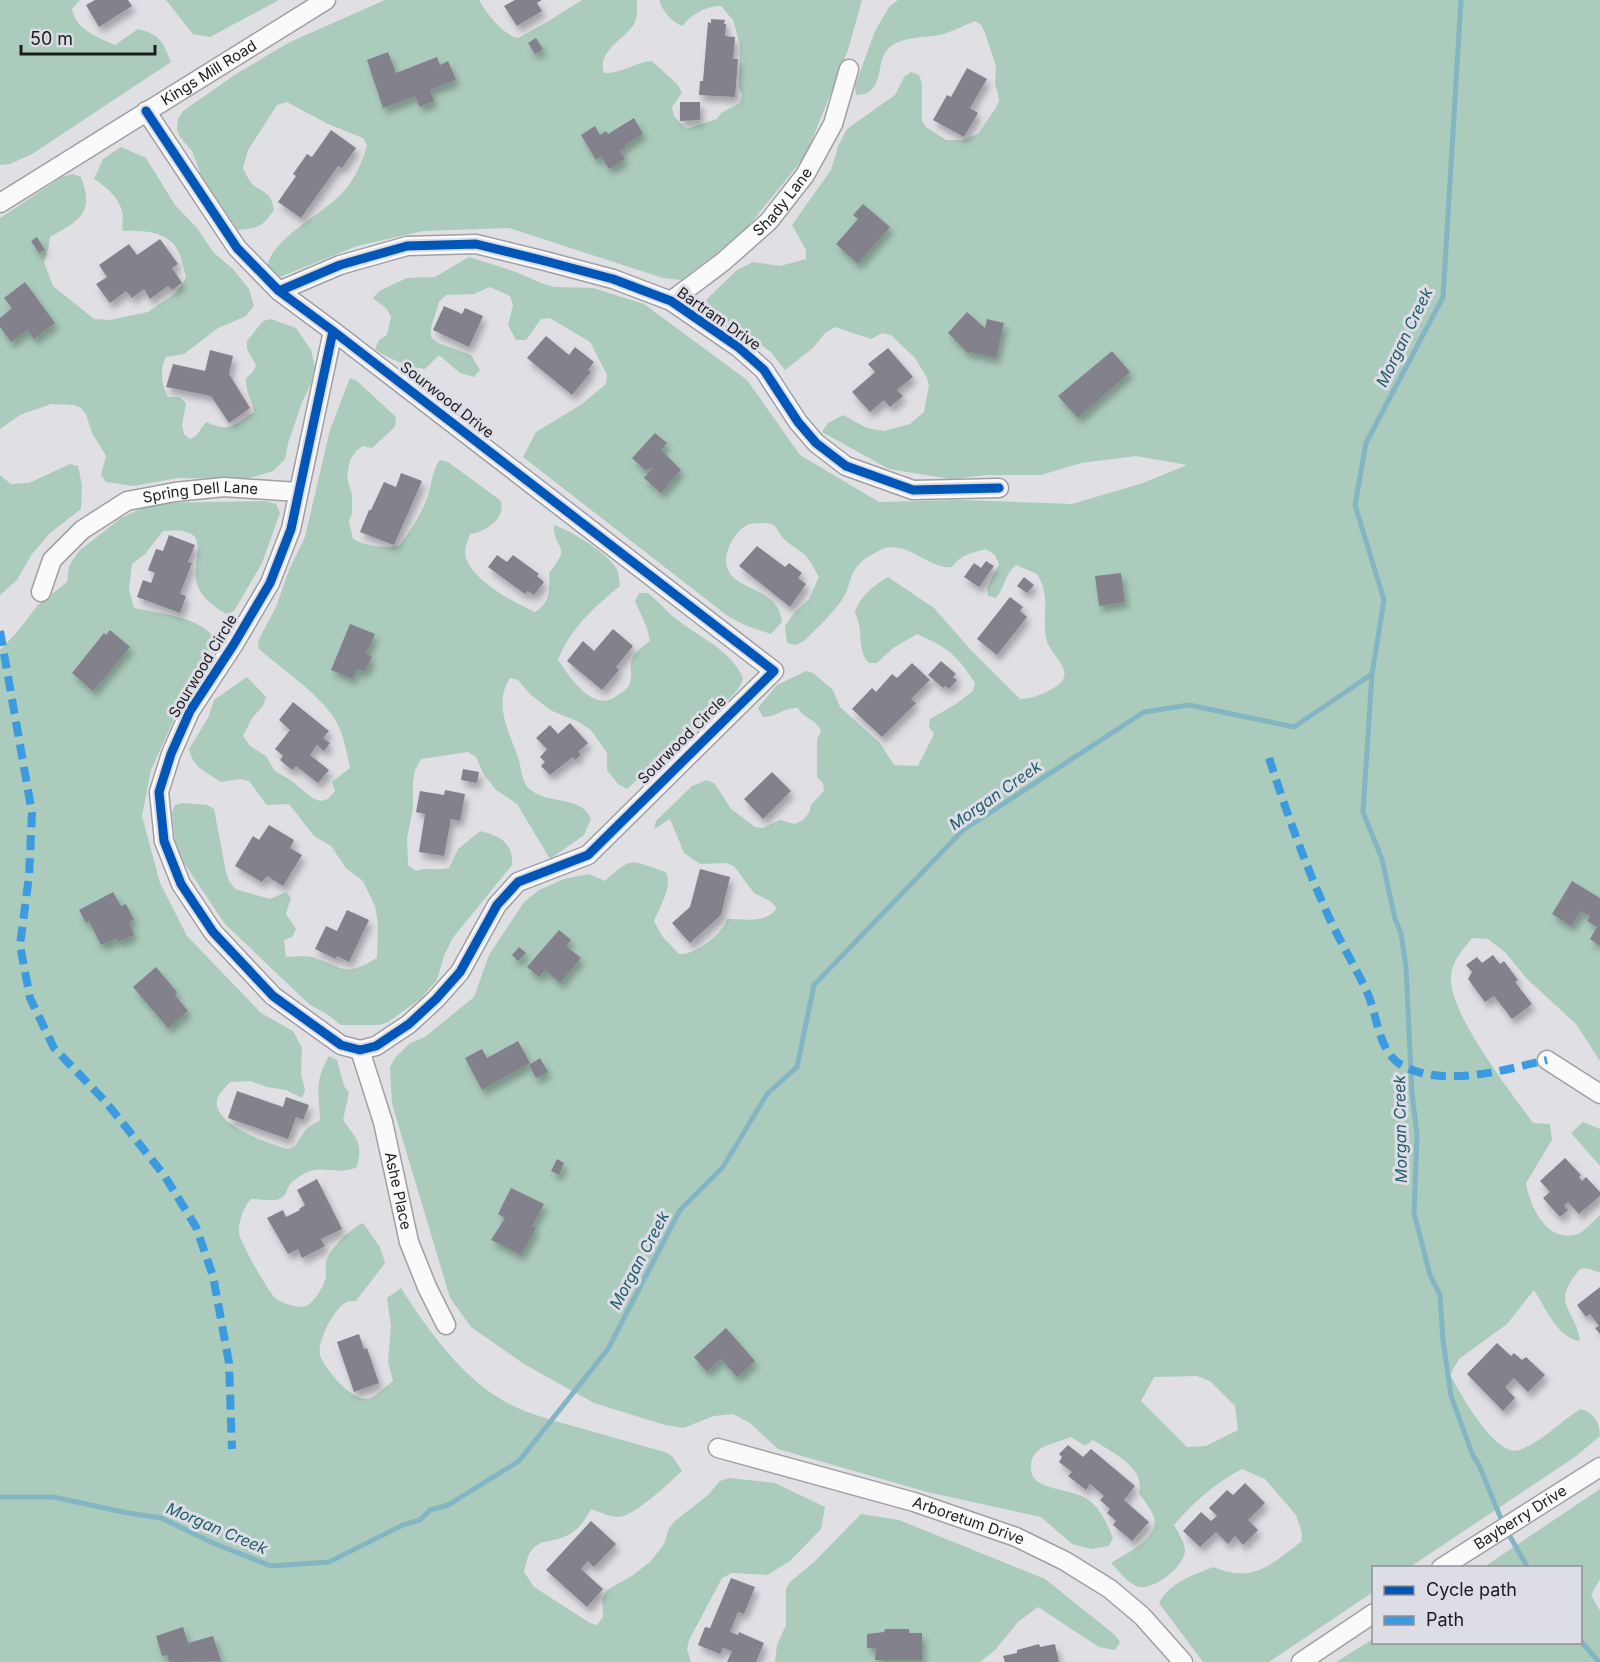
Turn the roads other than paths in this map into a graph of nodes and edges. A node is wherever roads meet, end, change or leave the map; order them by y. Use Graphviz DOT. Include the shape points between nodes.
graph roads {
  1 [pos="326,0"];
  2 [pos="849,69"];
  3 [pos="146,111"];
  4 [pos="0,203"];
  5 [pos="279,291"];
  6 [pos="671,302"];
  7 [pos="333,331"];
  8 [pos="999,488"];
  9 [pos="298,492"];
  10 [pos="41,592"];
  11 [pos="774,671"];
  12 [pos="360,1050"];
  13 [pos="1547,1060"];
  14 [pos="1600,1094"];
  15 [pos="446,1325"];
  16 [pos="718,1448"];
  17 [pos="1600,1467"];
  18 [pos="1444,1566"];
  19 [pos="1372,1614"];
  20 [pos="1183,1662"];
  21 [pos="1301,1662"];
  1 -- 3 [label="street, Kings Mill Road"];
  2 -- 6 [label="street, Shady Lane" via="832,124 805,175 769,221"];
  3 -- 4 [label="street, Kings Mill Road"];
  3 -- 5 [label="street, Sourwood Drive" via="237,248"];
  5 -- 6 [label="street, Bartram Drive" via="340,265 407,246 476,244 613,279"];
  5 -- 7 [label="street, Sourwood Drive"];
  6 -- 8 [label="street, Bartram Drive" via="738,347 764,370 798,422 816,443 846,466 913,490"];
  7 -- 9 [label="street, Sourwood Circle"];
  7 -- 11 [label="street, Sourwood Drive"];
  9 -- 10 [label="street, Spring Dell Lane" via="224,487 127,501 82,530 52,560"];
  9 -- 12 [label="street, Sourwood Circle" via="291,529 270,583 190,711 171,754 159,792 164,841 182,884 213,932 273,996 341,1046"];
  11 -- 12 [label="street, Sourwood Circle" via="588,855 518,882 497,906 460,972 436,999 409,1024 376,1046"];
  12 -- 15 [label="street, Ashe Place" via="383,1122 410,1242"];
  13 -- 14 [label="street"];
  16 -- 20 [label="street, Arboretum Drive" via="914,1502 1016,1537 1110,1589 1142,1616"];
  17 -- 18 [label="street, Bayberry Drive"];
  19 -- 21 [label="street"];
}
